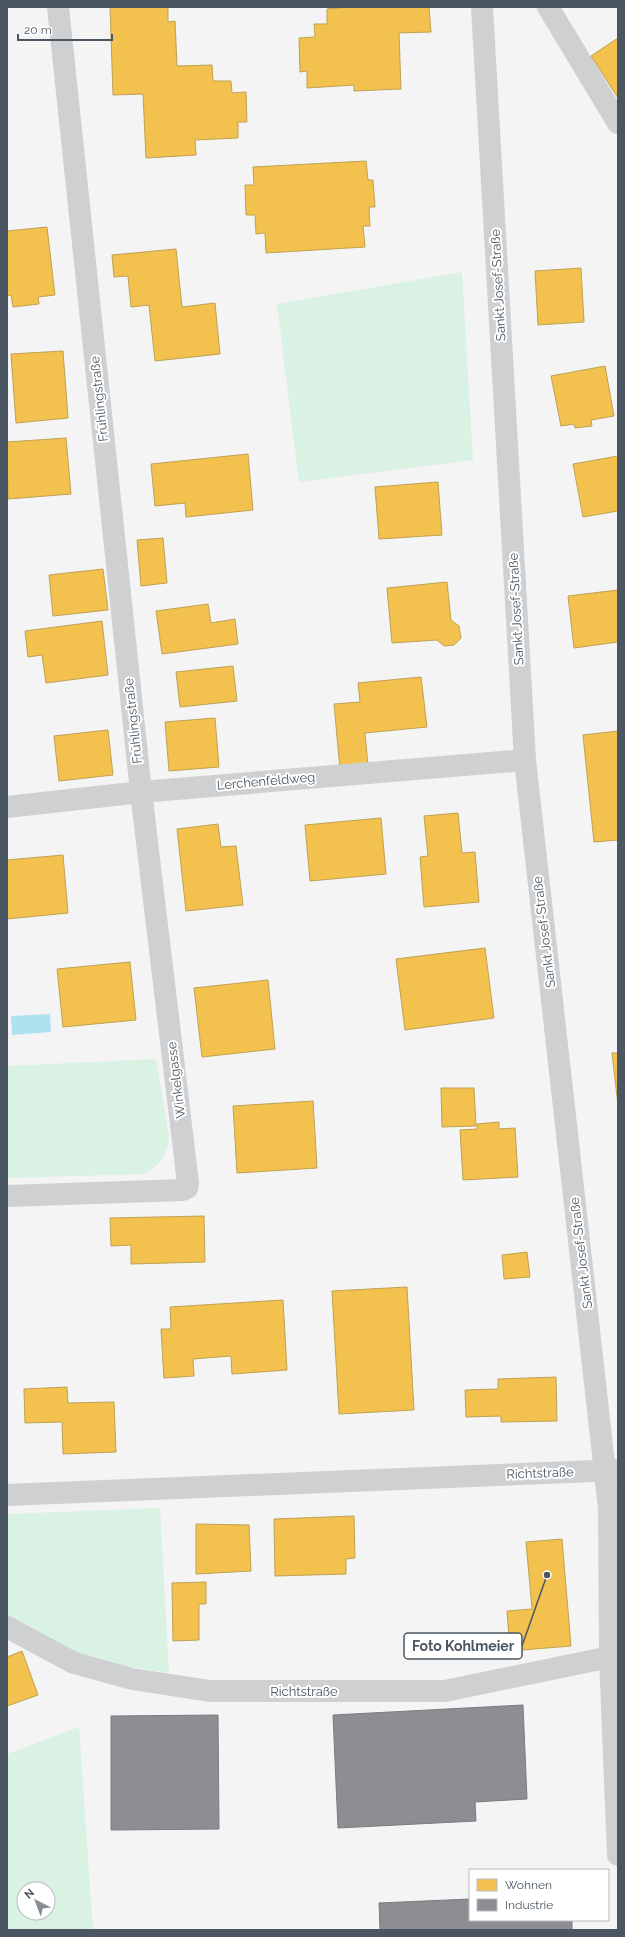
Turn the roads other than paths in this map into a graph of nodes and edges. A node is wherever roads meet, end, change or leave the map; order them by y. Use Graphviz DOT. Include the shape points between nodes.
graph roads {
  1 [pos="58,7"];
  2 [pos="482,7"];
  3 [pos="548,7"];
  4 [pos="618,123"];
  5 [pos="525,760"];
  6 [pos="141,792"];
  7 [pos="7,807"];
  8 [pos="7,1196"];
  9 [pos="612,1471"];
  10 [pos="7,1495"];
  11 [pos="7,1627"];
  12 [pos="610,1657"];
  13 [pos="618,1855"];
  1 -- 6 [label="street, Frühlingstraße"];
  2 -- 5 [label="street, Sankt Josef-Straße"];
  3 -- 4 [label="street"];
  5 -- 6 [label="street, Lerchenfeldweg"];
  5 -- 9 [label="street, Sankt Josef-Straße"];
  6 -- 7 [label="street, Lerchenfeldweg"];
  6 -- 8 [label="street, Winkelgasse" via="188,1186 183,1190"];
  9 -- 10 [label="street, Richtstraße"];
  9 -- 12 [label="street, Sankt Josef-Straße" via="609,1508"];
  11 -- 12 [label="street, Richtstraße" via="74,1663 132,1680 210,1692 445,1691"];
  12 -- 13 [label="street, Sankt Josef-Straße"];
}
